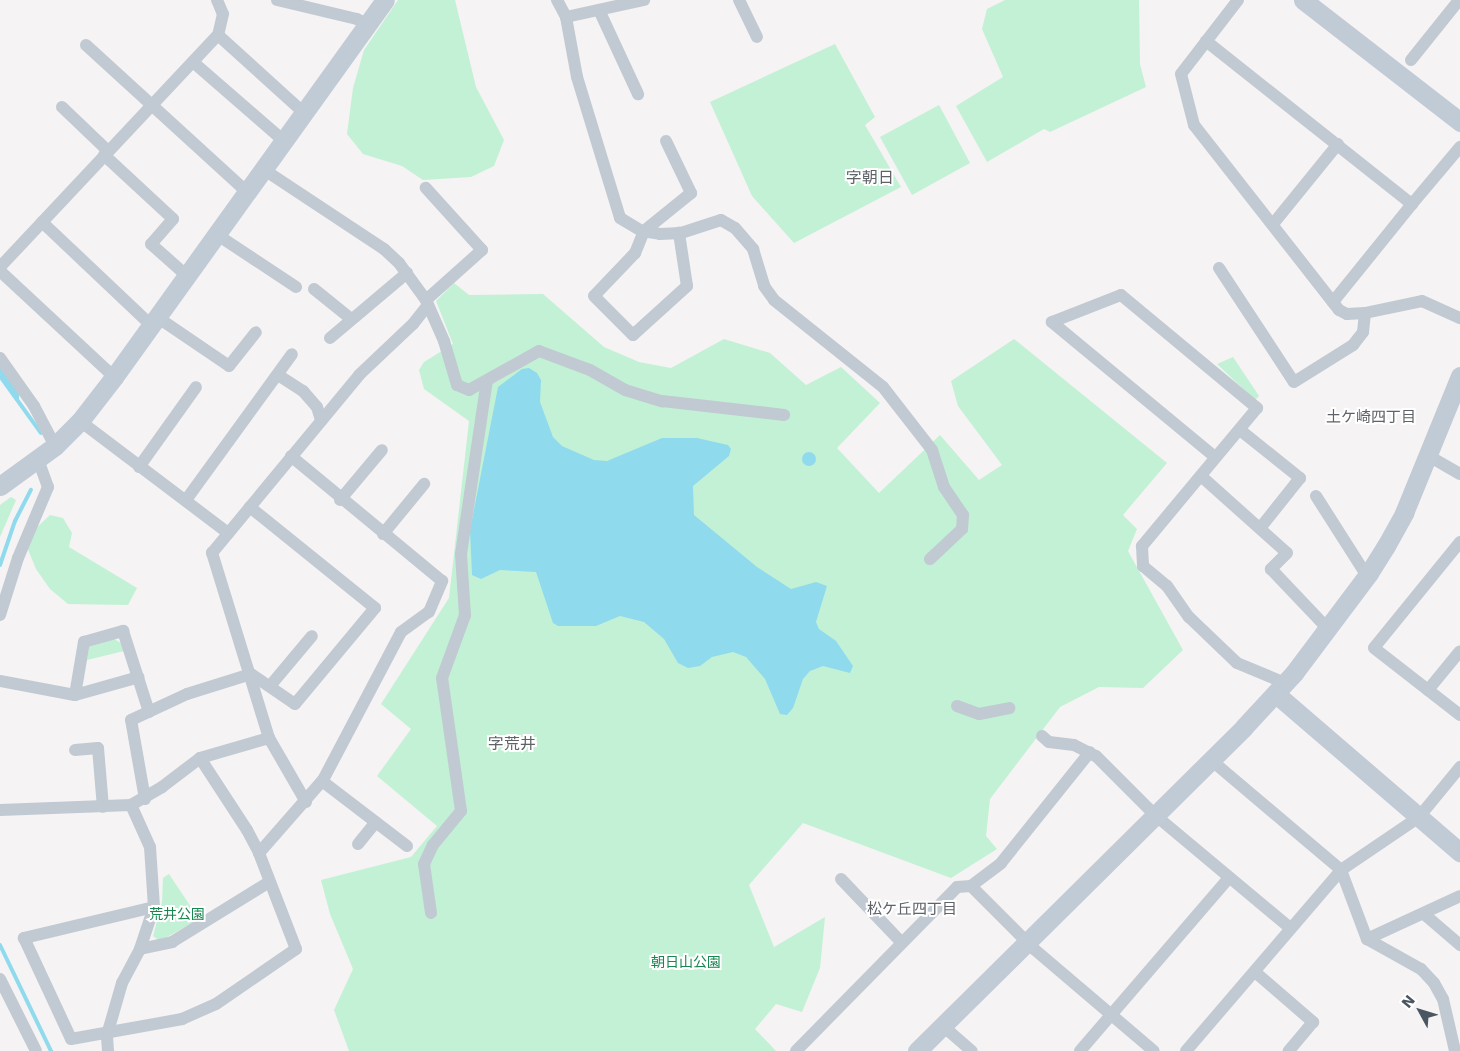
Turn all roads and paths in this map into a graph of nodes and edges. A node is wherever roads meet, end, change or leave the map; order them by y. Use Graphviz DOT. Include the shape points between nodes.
graph roads {
  1 [pos="217,0"];
  2 [pos="276,0"];
  3 [pos="385,0"];
  4 [pos="558,0"];
  5 [pos="644,0"];
  6 [pos="739,0"];
  7 [pos="1238,0"];
  8 [pos="1303,0"];
  9 [pos="1458,1"];
  10 [pos="599,10"];
  11 [pos="566,16"];
  12 [pos="367,24"];
  13 [pos="218,35"];
  14 [pos="757,37"];
  15 [pos="1206,41"];
  16 [pos="86,45"];
  17 [pos="1411,60"];
  18 [pos="193,62"];
  19 [pos="638,94"];
  20 [pos="152,105"];
  21 [pos="62,107"];
  22 [pos="304,113"];
  23 [pos="1460,122"];
  24 [pos="284,141"];
  25 [pos="666,141"];
  26 [pos="1338,144"];
  27 [pos="1460,147"];
  28 [pos="106,153"];
  29 [pos="263,169"];
  30 [pos="426,188"];
  31 [pos="247,192"];
  32 [pos="1412,204"];
  33 [pos="42,222"];
  34 [pos="1273,224"];
  35 [pos="644,231"];
  36 [pos="679,233"];
  37 [pos="216,234"];
  38 [pos="0,267"];
  39 [pos="1219,268"];
  40 [pos="0,271"];
  41 [pos="407,273"];
  42 [pos="186,275"];
  43 [pos="296,287"];
  44 [pos="314,289"];
  45 [pos="427,302"];
  46 [pos="1333,302"];
  47 [pos="1365,313"];
  48 [pos="350,318"];
  49 [pos="1460,318"];
  50 [pos="154,321"];
  51 [pos="256,332"];
  52 [pos="330,338"];
  53 [pos="292,354"];
  54 [pos="0,358"];
  55 [pos="278,375"];
  56 [pos="1460,376"];
  57 [pos="114,377"];
  58 [pos="487,381"];
  59 [pos="196,387"];
  60 [pos="784,415"];
  61 [pos="321,420"];
  62 [pos="80,421"];
  63 [pos="1240,430"];
  64 [pos="54,446"];
  65 [pos="382,450"];
  66 [pos="1427,455"];
  67 [pos="291,456"];
  68 [pos="1215,457"];
  69 [pos="38,460"];
  70 [pos="139,466"];
  71 [pos="1460,474"];
  72 [pos="1201,476"];
  73 [pos="424,484"];
  74 [pos="0,486"];
  75 [pos="1316,496"];
  76 [pos="186,500"];
  77 [pos="340,500"];
  78 [pos="250,506"];
  79 [pos="1261,527"];
  80 [pos="228,533"];
  81 [pos="384,534"];
  82 [pos="1460,542"];
  83 [pos="930,559"];
  84 [pos="1367,576"];
  85 [pos="0,615"];
  86 [pos="1328,629"];
  87 [pos="312,636"];
  88 [pos="1460,651"];
  89 [pos="251,674"];
  90 [pos="139,677"];
  91 [pos="0,681"];
  92 [pos="270,686"];
  93 [pos="1281,689"];
  94 [pos="1428,690"];
  95 [pos="75,695"];
  96 [pos="957,706"];
  97 [pos="1009,708"];
  98 [pos="149,712"];
  99 [pos="1460,715"];
  100 [pos="1042,736"];
  101 [pos="269,738"];
  102 [pos="75,750"];
  103 [pos="1090,752"];
  104 [pos="200,758"];
  105 [pos="1211,760"];
  106 [pos="1460,767"];
  107 [pos="322,781"];
  108 [pos="145,799"];
  109 [pos="306,802"];
  110 [pos="131,805"];
  111 [pos="103,807"];
  112 [pos="0,810"];
  113 [pos="1155,815"];
  114 [pos="1419,817"];
  115 [pos="376,822"];
  116 [pos="358,844"];
  117 [pos="407,846"];
  118 [pos="1460,852"];
  119 [pos="258,853"];
  120 [pos="1341,870"];
  121 [pos="1229,878"];
  122 [pos="841,879"];
  123 [pos="269,882"];
  124 [pos="971,886"];
  125 [pos="1460,896"];
  126 [pos="154,907"];
  127 [pos="431,913"];
  128 [pos="1424,914"];
  129 [pos="1290,928"];
  130 [pos="1367,939"];
  131 [pos="902,943"];
  132 [pos="1027,943"];
  133 [pos="1460,945"];
  134 [pos="140,949"];
  135 [pos="1255,972"];
  136 [pos="0,978"];
  137 [pos="1110,1016"];
  138 [pos="1449,1020"];
  139 [pos="943,1026"];
  140 [pos="1460,1029"];
  141 [pos="107,1035"];
  142 [pos="36,1051"];
  143 [pos="108,1051"];
  144 [pos="796,1051"];
  145 [pos="917,1051"];
  146 [pos="972,1051"];
  147 [pos="1080,1051"];
  148 [pos="1154,1051"];
  149 [pos="1186,1051"];
  150 [pos="1288,1051"];
  151 [pos="1455,1051"];
  1 -- 13 [label="street" via="223,14"];
  2 -- 12 [label="street"];
  3 -- 12 [label="street"];
  4 -- 11 [label="street"];
  5 -- 10 [label="street"];
  6 -- 14 [label="street"];
  7 -- 15 [label="street"];
  8 -- 23 [label="street"];
  9 -- 17 [label="street"];
  10 -- 11 [label="street"];
  10 -- 19 [label="street"];
  11 -- 35 [label="street" via="577,77 620,218"];
  12 -- 22 [label="street"];
  13 -- 18 [label="street"];
  13 -- 22 [label="street"];
  15 -- 26 [label="street"];
  15 -- 34 [label="street" via="1181,74 1194,125"];
  16 -- 20 [label="street"];
  18 -- 20 [label="street"];
  18 -- 24 [label="street"];
  20 -- 28 [label="street"];
  20 -- 31 [label="street"];
  21 -- 28 [label="street"];
  22 -- 24 [label="street"];
  24 -- 29 [label="street"];
  25 -- 35 [label="street" via="691,193"];
  26 -- 32 [label="street"];
  26 -- 34 [label="street"];
  27 -- 32 [label="street"];
  28 -- 33 [label="street"];
  28 -- 42 [label="street" via="173,219 151,244"];
  29 -- 31 [label="street"];
  29 -- 41 [label="street" via="384,249"];
  30 -- 45 [label="street" via="482,250"];
  31 -- 37 [label="street"];
  32 -- 46 [label="street"];
  33 -- 38 [label="street"];
  33 -- 50 [label="street"];
  34 -- 46 [label="street"];
  35 -- 36 [label="street"];
  35 -- 36 [label="street" via="635,253 594,296 633,335 687,286"];
  36 -- 83 [label="street" via="721,220 735,228 752,248 764,286 774,300 860,366 883,387 917,428 932,450 944,487 963,515 962,529"];
  37 -- 42 [label="street"];
  37 -- 43 [label="street"];
  39 -- 47 [label="street" via="1294,382 1353,345 1363,332"];
  40 -- 57 [label="street"];
  41 -- 45 [label="street"];
  41 -- 48 [label="street"];
  42 -- 50 [label="street"];
  44 -- 48 [label="street"];
  45 -- 58 [label="street" via="444,340 457,385 469,390"];
  45 -- 61 [label="street"];
  46 -- 47 [label="street" via="1347,314"];
  47 -- 49 [label="street" via="1422,301"];
  48 -- 52 [label="street"];
  50 -- 51 [label="street" via="229,366"];
  50 -- 57 [label="street"];
  53 -- 55 [label="street"];
  54 -- 64 [label="street" via="34,406"];
  55 -- 61 [label="street" via="303,391 317,406"];
  55 -- 76 [label="street"];
  56 -- 66 [label="street"];
  57 -- 62 [label="street"];
  58 -- 60 [label="street" via="538,351 590,370 625,390 662,401"];
  58 -- 127 [label="street" via="461,554 465,615 442,678 461,811 433,845 424,864"];
  59 -- 70 [label="street"];
  61 -- 67 [label="street"];
  62 -- 64 [label="street"];
  62 -- 70 [label="street"];
  63 -- 68 [label="street"];
  63 -- 68 [label="street" via="1257,408 1121,295 1052,322"];
  63 -- 79 [label="street" via="1300,478"];
  64 -- 69 [label="street"];
  65 -- 77 [label="street"];
  66 -- 71 [label="street"];
  66 -- 84 [label="street" via="1404,513"];
  67 -- 77 [label="street"];
  67 -- 78 [label="street"];
  68 -- 72 [label="street"];
  69 -- 74 [label="street"];
  69 -- 85 [label="street" via="48,487 18,558"];
  70 -- 76 [label="street"];
  72 -- 79 [label="street"];
  72 -- 93 [label="street" via="1142,546 1143,566 1167,586 1189,617 1237,663"];
  73 -- 81 [label="street"];
  75 -- 84 [label="street"];
  76 -- 80 [label="street"];
  77 -- 81 [label="street"];
  78 -- 80 [label="street"];
  78 -- 92 [label="street" via="375,608 295,704"];
  79 -- 86 [label="street" via="1287,552 1271,569"];
  80 -- 89 [label="street" via="212,553"];
  81 -- 107 [label="street" via="442,581 430,612 401,632"];
  82 -- 94 [label="street" via="1374,648"];
  84 -- 86 [label="street"];
  86 -- 93 [label="street"];
  87 -- 92 [label="street"];
  88 -- 94 [label="street"];
  89 -- 92 [label="street"];
  89 -- 98 [label="street" via="187,694"];
  89 -- 101 [label="street"];
  90 -- 95 [label="street"];
  90 -- 95 [label="street" via="123,631 84,642"];
  90 -- 98 [label="street"];
  91 -- 95 [label="street"];
  93 -- 105 [label="street"];
  93 -- 114 [label="street"];
  94 -- 99 [label="street"];
  96 -- 97 [label="street" via="979,714"];
  98 -- 108 [label="street" via="131,720"];
  100 -- 103 [label="street" via="1050,742 1074,745"];
  101 -- 104 [label="street"];
  101 -- 109 [label="street"];
  102 -- 111 [label="street" via="98,748"];
  103 -- 113 [label="street"];
  103 -- 124 [label="street" via="1001,864"];
  104 -- 108 [label="street"];
  104 -- 119 [label="street" via="248,830"];
  105 -- 113 [label="street"];
  105 -- 120 [label="street"];
  106 -- 114 [label="street"];
  107 -- 109 [label="street"];
  107 -- 115 [label="street"];
  108 -- 110 [label="street"];
  109 -- 119 [label="street"];
  110 -- 111 [label="street"];
  110 -- 126 [label="street" via="150,847"];
  111 -- 112 [label="street"];
  113 -- 121 [label="street"];
  113 -- 132 [label="street"];
  114 -- 118 [label="street"];
  114 -- 120 [label="street"];
  115 -- 116 [label="street"];
  115 -- 117 [label="street"];
  119 -- 123 [label="street"];
  120 -- 129 [label="street"];
  120 -- 130 [label="street"];
  121 -- 129 [label="street"];
  121 -- 137 [label="street"];
  122 -- 131 [label="street"];
  123 -- 134 [label="street" via="172,942"];
  123 -- 141 [label="street" via="296,949 208,1008 182,1019"];
  124 -- 131 [label="street" via="957,887"];
  124 -- 132 [label="street"];
  125 -- 128 [label="street"];
  126 -- 134 [label="street"];
  126 -- 141 [label="street" via="24,938 71,1039"];
  128 -- 130 [label="street"];
  128 -- 133 [label="street"];
  129 -- 135 [label="street"];
  130 -- 138 [label="street" via="1421,968 1443,999"];
  131 -- 144 [label="street"];
  132 -- 137 [label="street"];
  132 -- 139 [label="street"];
  134 -- 141 [label="street" via="122,983"];
  135 -- 149 [label="street"];
  135 -- 150 [label="street" via="1313,1022"];
  136 -- 142 [label="street"];
  137 -- 147 [label="street"];
  137 -- 148 [label="street"];
  138 -- 140 [label="street"];
  138 -- 151 [label="street"];
  139 -- 145 [label="street"];
  139 -- 146 [label="street"];
  141 -- 143 [label="street"];
}
